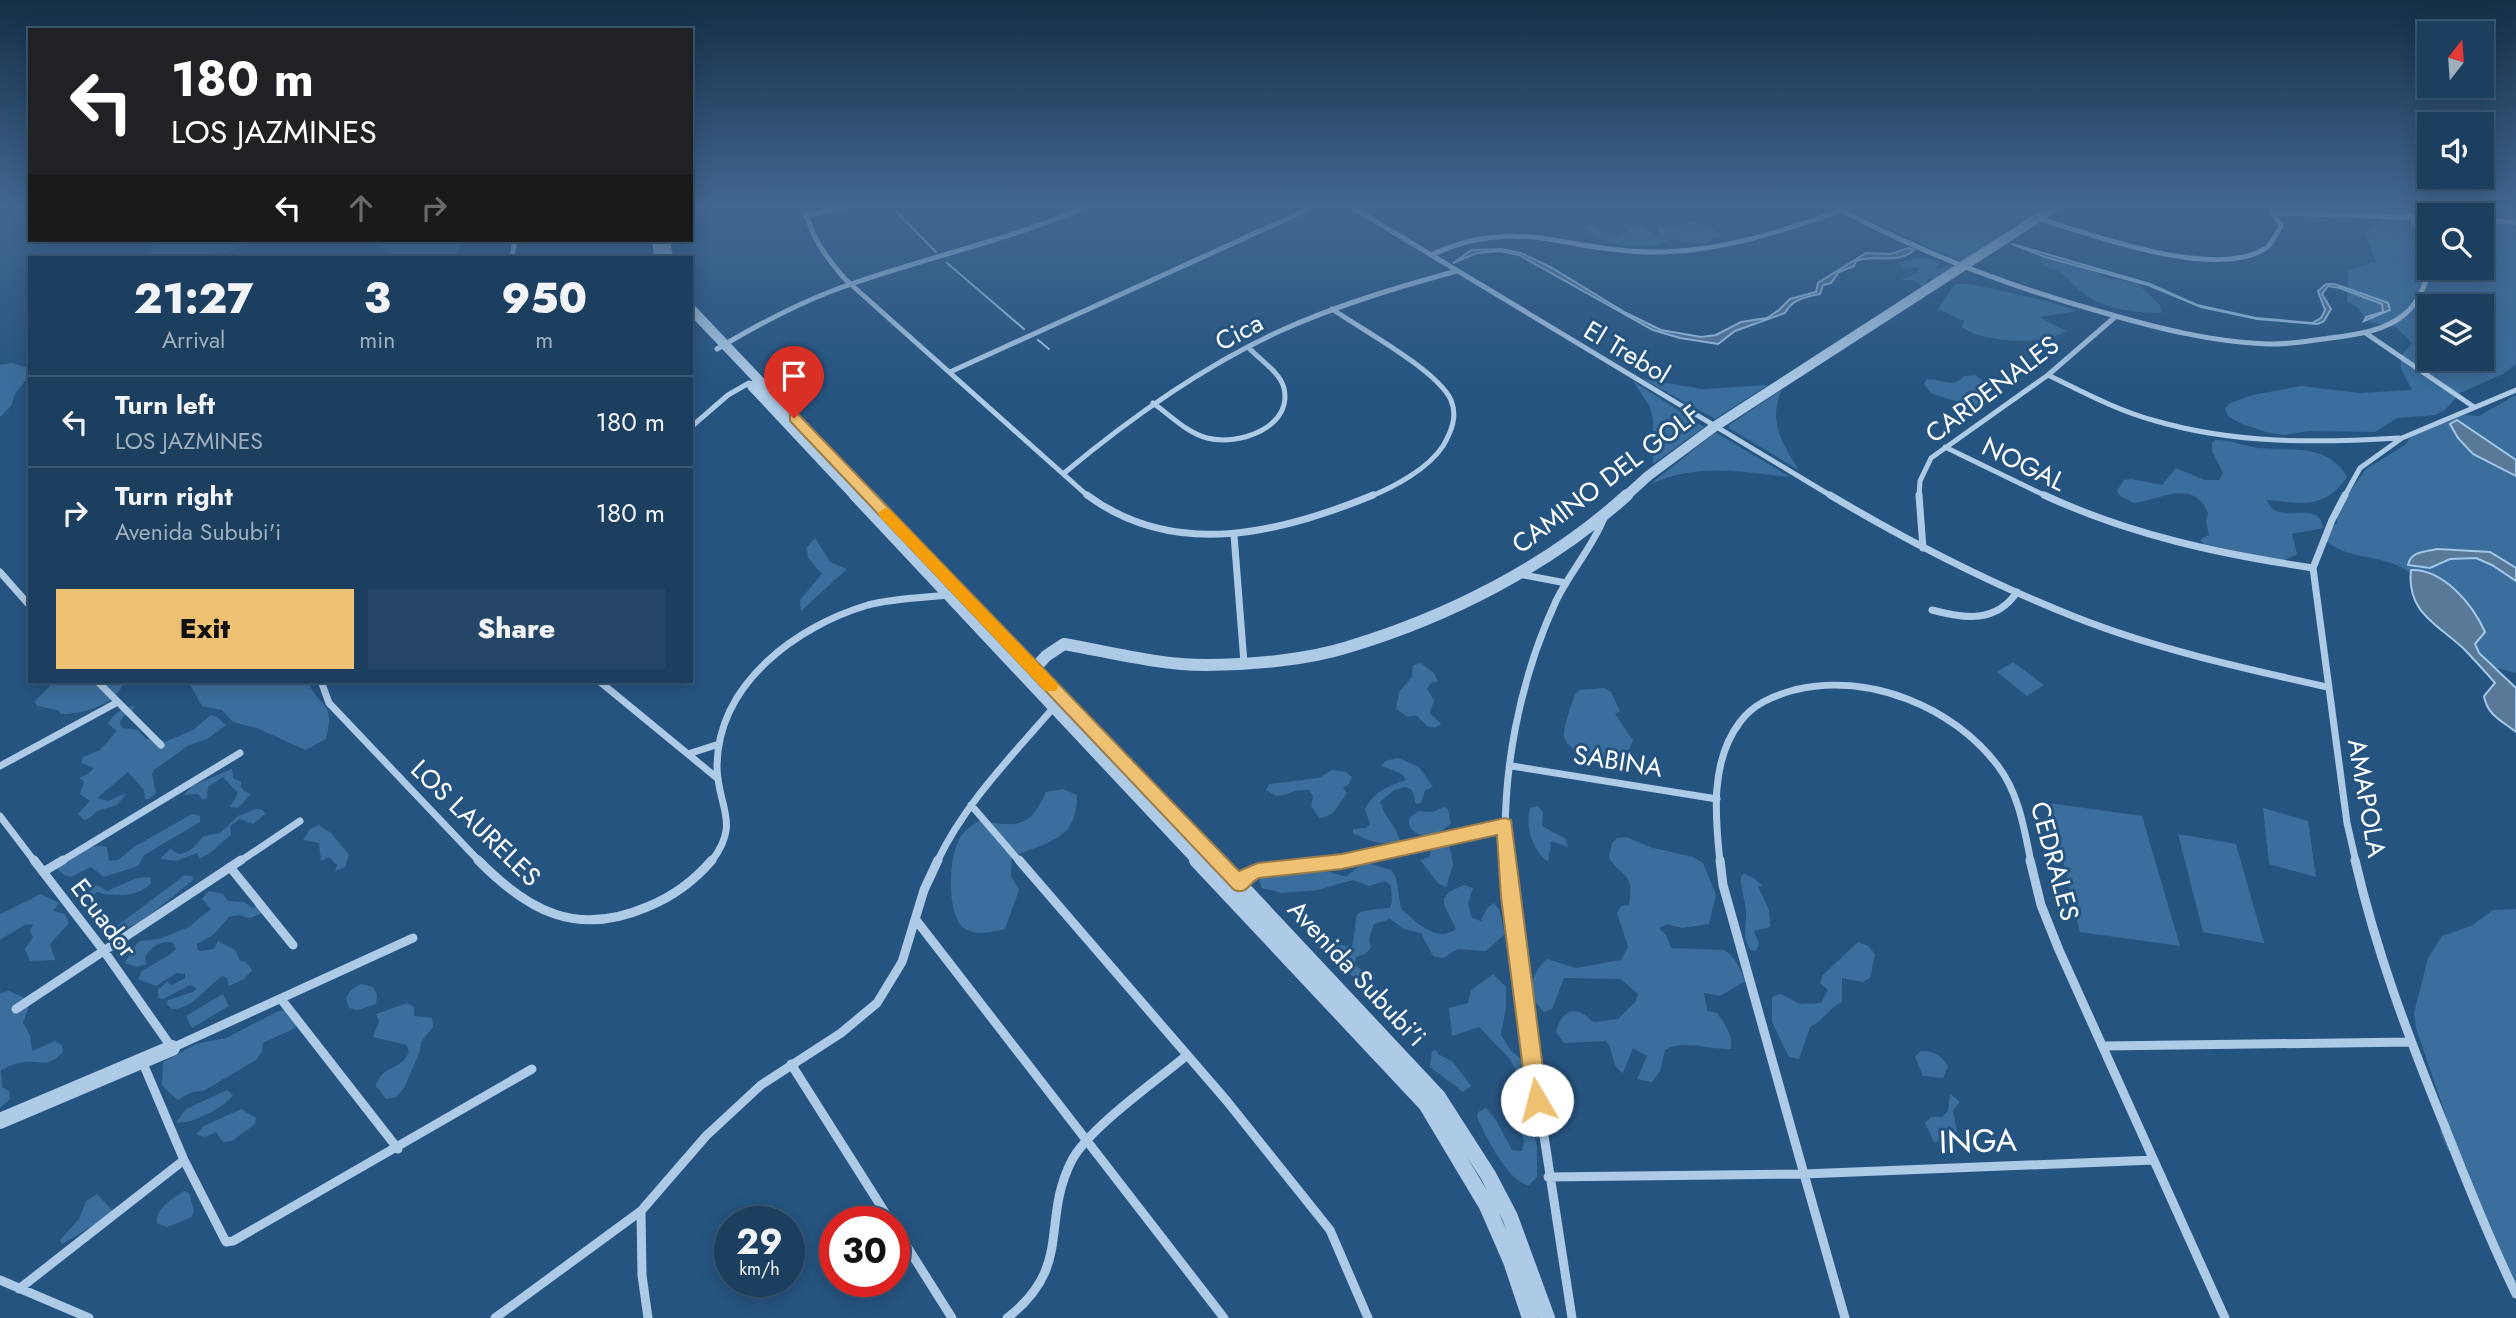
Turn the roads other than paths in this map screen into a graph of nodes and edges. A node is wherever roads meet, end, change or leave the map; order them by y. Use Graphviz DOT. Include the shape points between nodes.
graph roads {
  1 [pos="1964,267"];
  2 [pos="837,268"];
  3 [pos="909,268"];
  4 [pos="1180,268"];
  5 [pos="1451,268"];
  6 [pos="1966,268"];
  7 [pos="1457,271"];
  8 [pos="2424,280"];
  9 [pos="852,284"];
  10 [pos="1332,309"];
  11 [pos="693,312"];
  12 [pos="2115,317"];
  13 [pos="693,323"];
  14 [pos="2367,334"];
  15 [pos="721,347"];
  16 [pos="1248,348"];
  17 [pos="950,372"];
  18 [pos="2048,375"];
  19 [pos="749,383"];
  20 [pos="2516,390"];
  21 [pos="1153,403"];
  22 [pos="2474,407"];
  23 [pos="693,425"];
  24 [pos="1714,427"];
  25 [pos="2402,438"];
  26 [pos="1945,447"];
  27 [pos="1063,474"];
  28 [pos="1606,514"];
  29 [pos="1234,535"];
  30 [pos="1923,548"];
  31 [pos="2313,568"];
  32 [pos="0,572"];
  33 [pos="1517,574"];
  34 [pos="9,583"];
  35 [pos="1566,583"];
  36 [pos="0,587"];
  37 [pos="2017,592"];
  38 [pos="954,593"];
  39 [pos="28,604"];
  40 [pos="1932,610"];
  41 [pos="1244,663"];
  42 [pos="1030,674"];
  43 [pos="99,683"];
  44 [pos="322,683"];
  45 [pos="601,683"];
  46 [pos="2327,687"];
  47 [pos="116,703"];
  48 [pos="1054,707"];
  49 [pos="158,742"];
  50 [pos="719,744"];
  51 [pos="240,753"];
  52 [pos="688,754"];
  53 [pos="0,765"];
  54 [pos="1512,766"];
  55 [pos="717,778"];
  56 [pos="1717,799"];
  57 [pos="971,805"];
  58 [pos="0,816"];
  59 [pos="300,821"];
  60 [pos="1505,826"];
  61 [pos="230,867"];
  62 [pos="43,872"];
  63 [pos="1237,891"];
  64 [pos="916,920"];
  65 [pos="413,938"];
  66 [pos="293,945"];
  67 [pos="104,951"];
  68 [pos="281,999"];
  69 [pos="16,1009"];
  70 [pos="2411,1042"];
  71 [pos="2104,1046"];
  72 [pos="172,1048"];
  73 [pos="1186,1056"];
  74 [pos="142,1061"];
  75 [pos="791,1063"];
  76 [pos="532,1069"];
  77 [pos="0,1121"];
  78 [pos="1086,1140"];
  79 [pos="398,1149"];
  80 [pos="184,1160"];
  81 [pos="2154,1160"];
  82 [pos="1804,1174"];
  83 [pos="1548,1177"];
  84 [pos="881,1206"];
  85 [pos="641,1211"];
  86 [pos="910,1251"];
  87 [pos="0,1280"];
  88 [pos="19,1289"];
  89 [pos="2516,1294"];
  90 [pos="89,1318"];
  91 [pos="495,1318"];
  92 [pos="648,1318"];
  93 [pos="952,1318"];
  94 [pos="1007,1318"];
  95 [pos="1224,1318"];
  96 [pos="1368,1318"];
  97 [pos="1530,1318"];
  98 [pos="1547,1318"];
  99 [pos="1572,1318"];
  100 [pos="1844,1318"];
  101 [pos="2225,1318"];
  1 -- 24 [label="street, CAMINO DEL GOLF"];
  2 -- 9 [label="street"];
  3 -- 9 [label="street"];
  4 -- 17 [label="street"];
  5 -- 7 [label="street, El Trebol"];
  6 -- 12 [label="street"];
  7 -- 10 [label="street, Cica"];
  7 -- 24 [label="street, El Trebol"];
  8 -- 14 [label="street" via="2401,320"];
  9 -- 15 [label="street"];
  9 -- 17 [label="street"];
  10 -- 16 [label="street, Cica"];
  10 -- 29 [label="street" via="1443,389 1456,416 1453,433 1432,460 1385,489 1285,526"];
  11 -- 15 [label="street, Avenida Sububi'i"];
  12 -- 14 [label="street" via="2269,344"];
  12 -- 18 [label="street, CARDENALES"];
  13 -- 15 [label="street, Avenida Sububi'i"];
  14 -- 22 [label="street"];
  15 -- 19 [label="street, Avenida Sububi'i"];
  15 -- 38 [label="street, Avenida Sububi'i"];
  16 -- 21 [label="street, Cica"];
  16 -- 21 [label="street" via="1283,385 1286,397 1284,409 1263,429 1241,438 1210,439"];
  17 -- 27 [label="street"];
  18 -- 25 [label="street" via="2120,409 2236,438 2335,442"];
  18 -- 26 [label="street, CARDENALES"];
  19 -- 23 [label="street"];
  19 -- 38 [label="street, Avenida Sububi'i"];
  20 -- 22 [label="street, AMAPOLA"];
  21 -- 27 [label="street, Cica"];
  22 -- 25 [label="street, AMAPOLA"];
  24 -- 28 [label="street, CAMINO DEL GOLF"];
  24 -- 30 [label="street, El Trebol"];
  25 -- 31 [label="street, AMAPOLA" via="2360,468"];
  26 -- 30 [label="street, CARDENALES" via="1931,458 1918,485"];
  26 -- 31 [label="street, NOGAL" via="2086,514 2181,543"];
  27 -- 29 [label="street" via="1083,494 1129,519"];
  28 -- 33 [label="street, CAMINO DEL GOLF"];
  28 -- 35 [label="street" via="1597,537"];
  29 -- 41 [label="street"];
  30 -- 37 [label="street, El Trebol"];
  31 -- 46 [label="street, AMAPOLA"];
  32 -- 34 [label="street"];
  33 -- 35 [label="street"];
  33 -- 41 [label="street, CAMINO DEL GOLF" via="1445,612 1382,637 1313,655"];
  34 -- 36 [label="street"];
  34 -- 39 [label="street"];
  35 -- 54 [label="street" via="1528,679"];
  37 -- 40 [label="street" via="2010,605 1986,617 1958,618"];
  37 -- 46 [label="street, El Trebol" via="2126,635"];
  38 -- 42 [label="street, Avenida Sububi'i"];
  38 -- 50 [label="street, LOS LAURELES" via="871,604 788,641 750,678 727,718"];
  41 -- 42 [label="street, CAMINO DEL GOLF" via="1166,661 1071,643 1052,651"];
  42 -- 48 [label="street, Avenida Sububi'i"];
  42 -- 63 [label="street, Avenida Sububi'i"];
  43 -- 47 [label="street"];
  44 -- 55 [label="street, LOS LAURELES" via="329,703 492,876 532,906 562,918 618,920 674,894 703,870 727,836 728,820"];
  45 -- 52 [label="street"];
  46 -- 70 [label="street, AMAPOLA" via="2347,823 2371,929"];
  47 -- 49 [label="street"];
  47 -- 53 [label="street"];
  48 -- 57 [label="street"];
  48 -- 63 [label="street, Avenida Sububi'i"];
  50 -- 52 [label="street"];
  50 -- 55 [label="street, LOS LAURELES"];
  51 -- 62 [label="street"];
  52 -- 55 [label="street"];
  54 -- 56 [label="street, SABINA"];
  54 -- 60 [label="street"];
  56 -- 71 [label="street, CEDRALES" via="1722,763 1737,726 1765,700 1794,688 1856,686 1896,696 1939,715 1987,753 2017,796 2042,908 2081,1005"];
  56 -- 82 [label="street, CEDRALES" via="1723,885"];
  57 -- 64 [label="street" via="935,862"];
  57 -- 73 [label="street"];
  58 -- 62 [label="street, Ecuador"];
  59 -- 61 [label="street"];
  60 -- 63 [label="street" via="1368,857 1258,871 1246,876"];
  60 -- 83 [label="street" via="1516,945"];
  61 -- 66 [label="street"];
  61 -- 67 [label="street"];
  62 -- 67 [label="street, Ecuador"];
  63 -- 97 [label="street, Avenida Sububi'i" via="1426,1104 1495,1221"];
  63 -- 98 [label="street, Avenida Sububi'i" via="1438,1097 1510,1217"];
  64 -- 75 [label="street" via="902,962 877,1003 841,1033"];
  64 -- 78 [label="street"];
  65 -- 68 [label="street"];
  67 -- 69 [label="street"];
  67 -- 72 [label="street, Ecuador"];
  68 -- 72 [label="street"];
  68 -- 79 [label="street"];
  70 -- 71 [label="street"];
  70 -- 89 [label="street, AMAPOLA"];
  71 -- 81 [label="street, CEDRALES"];
  72 -- 74 [label="street"];
  73 -- 78 [label="street"];
  73 -- 96 [label="street" via="1330,1230"];
  74 -- 77 [label="street"];
  74 -- 80 [label="street"];
  75 -- 84 [label="street"];
  75 -- 85 [label="street" via="706,1136"];
  76 -- 79 [label="street"];
  78 -- 94 [label="street" via="1073,1155 1060,1186 1050,1261 1041,1286"];
  78 -- 95 [label="street"];
  79 -- 80 [label="street" via="226,1242"];
  80 -- 88 [label="street"];
  81 -- 82 [label="street, INGA"];
  81 -- 101 [label="street, CEDRALES"];
  82 -- 83 [label="street"];
  82 -- 100 [label="street, CEDRALES"];
  83 -- 99 [label="street"];
  85 -- 91 [label="street"];
  85 -- 92 [label="street"];
  86 -- 93 [label="street"];
  87 -- 88 [label="street"];
  88 -- 90 [label="street"];
}
